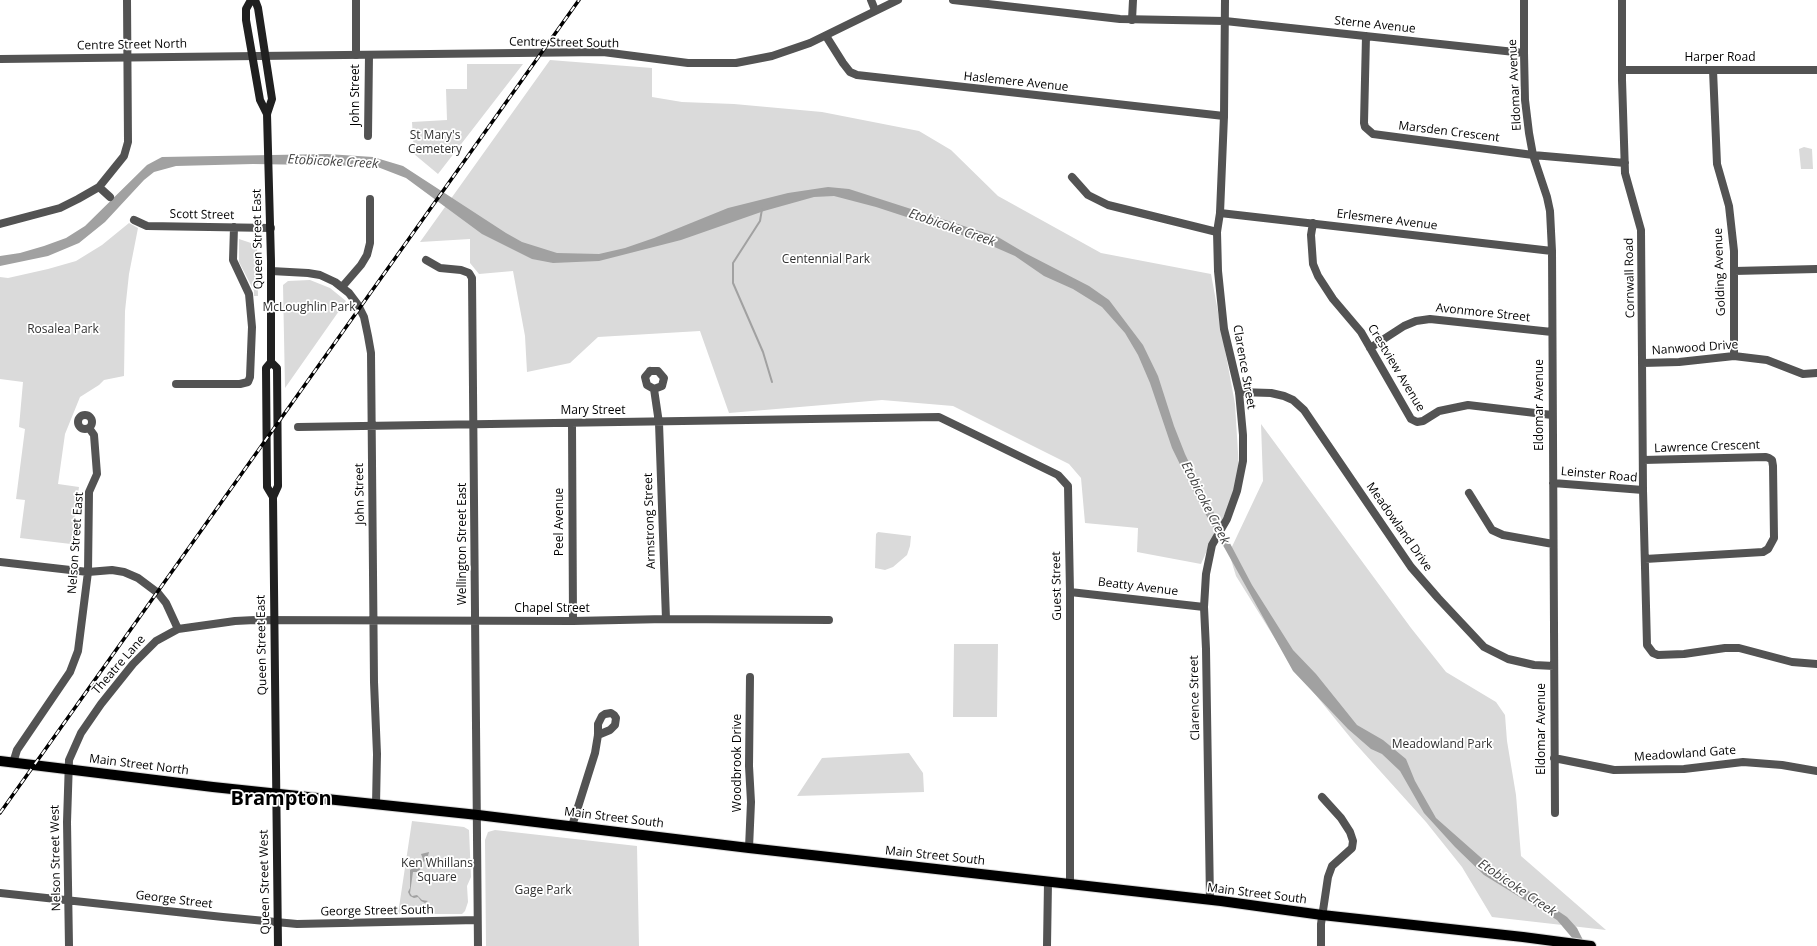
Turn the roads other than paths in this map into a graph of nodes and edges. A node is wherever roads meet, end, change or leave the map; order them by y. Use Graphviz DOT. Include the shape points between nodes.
graph roads {
  1 [pos="127,0"];
  2 [pos="251,0"];
  3 [pos="255,0"];
  4 [pos="356,0"];
  5 [pos="871,0"];
  6 [pos="898,0"];
  7 [pos="953,0"];
  8 [pos="1133,0"];
  9 [pos="1226,0"];
  10 [pos="1524,0"];
  11 [pos="1622,0"];
  12 [pos="875,10"];
  13 [pos="1132,20"];
  14 [pos="1225,21"];
  15 [pos="826,36"];
  16 [pos="1366,36"];
  17 [pos="1524,53"];
  18 [pos="252,55"];
  19 [pos="265,55"];
  20 [pos="356,55"];
  21 [pos="368,55"];
  22 [pos="128,57"];
  23 [pos="0,59"];
  24 [pos="1622,70"];
  25 [pos="1713,70"];
  26 [pos="1817,70"];
  27 [pos="267,114"];
  28 [pos="1224,116"];
  29 [pos="368,136"];
  30 [pos="1534,155"];
  31 [pos="1625,162"];
  32 [pos="1072,177"];
  33 [pos="99,186"];
  34 [pos="110,197"];
  35 [pos="370,199"];
  36 [pos="1220,213"];
  37 [pos="134,220"];
  38 [pos="1313,223"];
  39 [pos="0,224"];
  40 [pos="234,227"];
  41 [pos="271,228"];
  42 [pos="1217,232"];
  43 [pos="1552,251"];
  44 [pos="426,260"];
  45 [pos="1817,269"];
  46 [pos="271,271"];
  47 [pos="1734,272"];
  48 [pos="342,287"];
  49 [pos="1552,332"];
  50 [pos="1370,348"];
  51 [pos="1734,356"];
  52 [pos="1643,363"];
  53 [pos="1817,373"];
  54 [pos="176,384"];
  55 [pos="654,389"];
  56 [pos="1239,392"];
  57 [pos="1552,415"];
  58 [pos="887,419"];
  59 [pos="572,423"];
  60 [pos="659,423"];
  61 [pos="474,424"];
  62 [pos="370,426"];
  63 [pos="298,427"];
  64 [pos="89,428"];
  65 [pos="1643,460"];
  66 [pos="1553,483"];
  67 [pos="1643,490"];
  68 [pos="1469,493"];
  69 [pos="1554,544"];
  70 [pos="1645,559"];
  71 [pos="0,562"];
  72 [pos="88,572"];
  73 [pos="1070,592"];
  74 [pos="1204,607"];
  75 [pos="666,619"];
  76 [pos="274,620"];
  77 [pos="373,620"];
  78 [pos="830,620"];
  79 [pos="475,621"];
  80 [pos="573,621"];
  81 [pos="178,629"];
  82 [pos="1817,664"];
  83 [pos="1554,666"];
  84 [pos="750,677"];
  85 [pos="598,735"];
  86 [pos="1554,758"];
  87 [pos="0,761"];
  88 [pos="12,763"];
  89 [pos="69,770"];
  90 [pos="1817,771"];
  91 [pos="276,794"];
  92 [pos="1322,797"];
  93 [pos="376,805"];
  94 [pos="1555,813"];
  95 [pos="478,815"];
  96 [pos="572,826"];
  97 [pos="749,848"];
  98 [pos="1048,882"];
  99 [pos="1070,884"];
  100 [pos="0,892"];
  101 [pos="69,899"];
  102 [pos="1210,900"];
  103 [pos="1322,915"];
  104 [pos="478,920"];
  105 [pos="277,922"];
  106 [pos="70,946"];
  107 [pos="278,946"];
  108 [pos="478,946"];
  109 [pos="1047,946"];
  110 [pos="1321,946"];
  111 [pos="1591,946"];
  1 -- 22 [label="street"];
  2 -- 18 [label="main road, Queen Street East" via="246,9"];
  3 -- 19 [label="main road, Queen Street East"];
  4 -- 20 [label="street, John Street"];
  5 -- 12 [label="street"];
  6 -- 12 [label="street, Centre Street South"];
  7 -- 13 [label="street"];
  8 -- 13 [label="street"];
  9 -- 14 [label="street, Clarence Street"];
  10 -- 17 [label="street, Eldomar Avenue"];
  11 -- 24 [label="street, Cornwall Road"];
  12 -- 15 [label="street, Centre Street South"];
  13 -- 14 [label="street"];
  14 -- 16 [label="street, Sterne Avenue"];
  14 -- 28 [label="street, Clarence Street"];
  15 -- 21 [label="street, Centre Street South" via="772,56 718,64 688,63 603,52"];
  15 -- 28 [label="street, Haslemere Avenue" via="850,72 857,75"];
  16 -- 17 [label="street, Sterne Avenue"];
  16 -- 30 [label="street, Marsden Crescent" via="1364,122 1368,132"];
  17 -- 30 [label="street, Eldomar Avenue" via="1525,100"];
  18 -- 19 [label="street, Centre Street North"];
  18 -- 22 [label="street, Centre Street North"];
  18 -- 27 [label="main road, Queen Street East" via="260,100"];
  19 -- 20 [label="street, Centre Street South"];
  19 -- 27 [label="main road, Queen Street East" via="272,99"];
  20 -- 21 [label="street, Centre Street South"];
  21 -- 29 [label="street, John Street"];
  22 -- 23 [label="street, Centre Street North"];
  22 -- 33 [label="street" via="128,142 124,156"];
  24 -- 25 [label="street, Harper Road"];
  24 -- 31 [label="street, Cornwall Road"];
  25 -- 26 [label="street, Harper Road"];
  25 -- 47 [label="street, Golding Avenue" via="1717,164 1729,206"];
  27 -- 41 [label="main road, Queen Street East"];
  28 -- 36 [label="street, Clarence Street"];
  30 -- 31 [label="street, Marsden Crescent"];
  30 -- 43 [label="street, Eldomar Avenue" via="1550,211"];
  31 -- 52 [label="street, Cornwall Road" via="1625,173 1641,230"];
  32 -- 42 [label="street" via="1088,195 1108,205"];
  33 -- 34 [label="street"];
  33 -- 39 [label="street" via="60,208"];
  35 -- 48 [label="street" via="370,243 367,255"];
  36 -- 38 [label="street, Erlesmere Avenue"];
  36 -- 42 [label="street, Clarence Street"];
  37 -- 40 [label="street, Scott Street" via="147,226"];
  38 -- 43 [label="street, Erlesmere Avenue"];
  38 -- 50 [label="street, Crestview Avenue" via="1313,264 1318,276 1332,299 1361,332"];
  40 -- 41 [label="street, Scott Street"];
  40 -- 54 [label="street" via="234,260 249,294 252,327 250,377 248,382 240,384"];
  41 -- 46 [label="main road, Queen Street East"];
  42 -- 56 [label="street, Clarence Street" via="1224,329"];
  43 -- 49 [label="street, Eldomar Avenue"];
  44 -- 61 [label="street, Wellington Street East" via="440,268 469,273 472,278"];
  45 -- 47 [label="street"];
  46 -- 48 [label="street, John Street" via="315,274 330,279"];
  46 -- 76 [label="main road, Queen Street East" via="271,362 277,368 278,486 273,497"];
  47 -- 51 [label="street, Golding Avenue"];
  48 -- 62 [label="street, John Street" via="362,312 368,336 371,353"];
  49 -- 50 [label="street, Avonmore Street" via="1430,319 1404,326"];
  49 -- 57 [label="street, Eldomar Avenue"];
  50 -- 57 [label="street, Crestview Avenue" via="1411,420 1423,421 1439,411 1468,405"];
  51 -- 52 [label="street, Nanwood Drive"];
  51 -- 53 [label="street, Nanwood Drive" via="1768,360 1803,374"];
  52 -- 65 [label="street, Cornwall Road"];
  55 -- 60 [label="street, Armstrong Street"];
  56 -- 74 [label="street, Clarence Street" via="1243,461 1237,491 1227,519 1212,545 1206,574"];
  56 -- 83 [label="street, Meadowland Drive" via="1284,396 1304,410 1411,567 1484,647 1508,659 1534,665"];
  57 -- 66 [label="street, Eldomar Avenue"];
  58 -- 60 [label="street, Mary Street" via="754,419"];
  58 -- 73 [label="street, Guest Street" via="939,418 1062,479 1068,486"];
  59 -- 60 [label="street, Mary Street"];
  59 -- 61 [label="street, Mary Street"];
  59 -- 80 [label="street, Peel Avenue"];
  60 -- 75 [label="street, Armstrong Street"];
  61 -- 62 [label="street, Mary Street"];
  61 -- 79 [label="street, Wellington Street East"];
  62 -- 63 [label="street, Mary Street"];
  62 -- 77 [label="street, John Street"];
  64 -- 72 [label="street, Nelson Street East" via="94,435 97,474 89,492"];
  65 -- 67 [label="street, Cornwall Road"];
  65 -- 70 [label="street, Lawrence Crescent" via="1769,458 1773,466 1774,514 1774,538 1768,549 1763,552"];
  66 -- 67 [label="street, Leinster Road"];
  66 -- 69 [label="street, Eldomar Avenue"];
  67 -- 70 [label="street, Cornwall Road"];
  68 -- 69 [label="street" via="1492,530 1503,535"];
  69 -- 83 [label="street, Eldomar Avenue"];
  70 -- 82 [label="street, Cornwall Road" via="1647,645 1653,653 1684,654 1739,648 1792,662"];
  71 -- 72 [label="street"];
  72 -- 81 [label="street" via="112,570 138,578 158,593 166,603"];
  72 -- 88 [label="street, Nelson Street East" via="75,661 17,750"];
  73 -- 74 [label="street, Beatty Avenue"];
  73 -- 99 [label="street, Guest Street"];
  74 -- 102 [label="street, Clarence Street"];
  75 -- 78 [label="street, Chapel Street"];
  75 -- 80 [label="street, Chapel Street"];
  76 -- 77 [label="street, Chapel Street"];
  76 -- 81 [label="street, Theatre Lane" via="235,621"];
  76 -- 91 [label="main road, Queen Street East"];
  77 -- 79 [label="street, Chapel Street"];
  77 -- 93 [label="street, John Street"];
  79 -- 80 [label="street, Chapel Street"];
  79 -- 95 [label="street, Wellington Street East"];
  81 -- 89 [label="street, Theatre Lane" via="147,648 101,704 75,744 69,760"];
  83 -- 86 [label="street, Eldomar Avenue"];
  84 -- 97 [label="street, Woodbrook Drive"];
  85 -- 96 [label="street" via="595,753"];
  86 -- 90 [label="street, Meadowland Gate" via="1614,770 1684,769 1743,762"];
  86 -- 94 [label="street, Eldomar Avenue"];
  87 -- 88 [label="main road, Main Street North"];
  88 -- 89 [label="main road, Main Street North"];
  89 -- 91 [label="main road, Main Street North"];
  89 -- 101 [label="street, Nelson Street West"];
  91 -- 93 [label="main road, Main Street South"];
  91 -- 105 [label="main road, Queen Street West"];
  92 -- 103 [label="street" via="1341,818 1353,841 1352,848 1332,866"];
  93 -- 95 [label="main road, Main Street South"];
  95 -- 96 [label="main road, Main Street South"];
  95 -- 104 [label="street, Wellington Street East"];
  96 -- 97 [label="main road, Main Street South"];
  97 -- 98 [label="main road, Main Street South"];
  98 -- 99 [label="main road, Main Street South"];
  98 -- 109 [label="street"];
  99 -- 102 [label="main road, Main Street South"];
  100 -- 101 [label="street, George Street"];
  101 -- 105 [label="street, George Street"];
  101 -- 106 [label="street, Nelson Street West"];
  102 -- 103 [label="main road, Main Street South"];
  103 -- 110 [label="street"];
  103 -- 111 [label="main road, Main Street South"];
  104 -- 105 [label="street, George Street South" via="297,924"];
  104 -- 108 [label="street, Wellington Street East"];
  105 -- 107 [label="main road, Queen Street West"];
}
